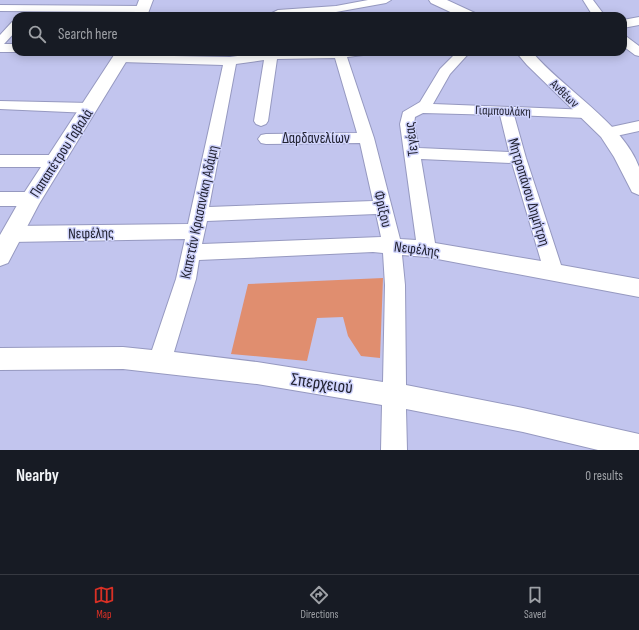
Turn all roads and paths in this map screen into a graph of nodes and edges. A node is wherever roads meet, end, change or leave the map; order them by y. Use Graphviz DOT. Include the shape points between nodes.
graph roads {
  1 [pos="278,0"];
  2 [pos="386,0"];
  3 [pos="436,0"];
  4 [pos="588,0"];
  5 [pos="0,8"];
  6 [pos="143,8"];
  7 [pos="27,12"];
  8 [pos="278,12"];
  9 [pos="332,12"];
  10 [pos="462,12"];
  11 [pos="596,12"];
  12 [pos="639,21"];
  13 [pos="627,23"];
  14 [pos="12,28"];
  15 [pos="639,30"];
  16 [pos="627,33"];
  17 [pos="0,42"];
  18 [pos="627,43"];
  19 [pos="0,48"];
  20 [pos="12,48"];
  21 [pos="639,52"];
  22 [pos="121,56"];
  23 [pos="140,56"];
  24 [pos="256,56"];
  25 [pos="272,56"];
  26 [pos="341,56"];
  27 [pos="460,56"];
  28 [pos="531,56"];
  29 [pos="230,61"];
  30 [pos="0,105"];
  31 [pos="90,108"];
  32 [pos="421,108"];
  33 [pos="506,111"];
  34 [pos="586,113"];
  35 [pos="261,121"];
  36 [pos="639,126"];
  37 [pos="607,133"];
  38 [pos="366,138"];
  39 [pos="266,139"];
  40 [pos="412,153"];
  41 [pos="518,158"];
  42 [pos="0,160"];
  43 [pos="56,161"];
  44 [pos="639,187"];
  45 [pos="0,199"];
  46 [pos="31,199"];
  47 [pos="382,207"];
  48 [pos="197,222"];
  49 [pos="11,234"];
  50 [pos="392,246"];
  51 [pos="427,249"];
  52 [pos="192,252"];
  53 [pos="0,256"];
  54 [pos="554,272"];
  55 [pos="639,288"];
  56 [pos="0,359"];
  57 [pos="160,362"];
  58 [pos="394,394"];
  59 [pos="639,448"];
  60 [pos="394,450"];
  1 -- 8 [label="street"];
  2 -- 9 [label="street"];
  3 -- 10 [label="street"];
  4 -- 11 [label="street"];
  5 -- 7 [label="street"];
  6 -- 7 [label="street"];
  12 -- 13 [label="street"];
  14 -- 17 [label="street"];
  15 -- 16 [label="street"];
  18 -- 21 [label="street"];
  19 -- 20 [label="street"];
  22 -- 31 [label="street, Παπαπέτρου Γαβαλά"];
  23 -- 29 [label="street"];
  24 -- 29 [label="street"];
  25 -- 35 [label="street"];
  26 -- 38 [label="street, Φρίξου"];
  27 -- 32 [label="street, Τεγέας"];
  28 -- 34 [label="street, Ανθέων"];
  29 -- 48 [label="street, Καπετάν Κρασανάκη Αδάμη"];
  30 -- 31 [label="street"];
  31 -- 43 [label="street, Παπαπέτρου Γαβαλά"];
  32 -- 33 [label="street, Γιαμπουλάκη"];
  32 -- 40 [label="street, Τεγέας" via="407,117"];
  33 -- 34 [label="street, Γιαμπουλάκη"];
  33 -- 41 [label="street, Μητροπάνου Δημήτρη"];
  34 -- 37 [label="street, Ανθέων"];
  36 -- 37 [label="street"];
  37 -- 44 [label="street, Ανθέων" via="622,154"];
  38 -- 39 [label="street, Δαρδανελίων"];
  38 -- 47 [label="street, Φρίξου"];
  40 -- 41 [label="street"];
  40 -- 51 [label="street, Τεγέας"];
  41 -- 54 [label="street, Μητροπάνου Δημήτρη"];
  42 -- 43 [label="street"];
  43 -- 46 [label="street, Παπαπέτρου Γαβαλά"];
  45 -- 46 [label="street"];
  46 -- 49 [label="street, Παπαπέτρου Γαβαλά"];
  47 -- 48 [label="street, Νεφέλης"];
  47 -- 50 [label="street, Φρίξου"];
  48 -- 49 [label="street, Νεφέλης"];
  48 -- 52 [label="street, Καπετάν Κρασανάκη Αδάμη"];
  49 -- 53 [label="street, Παπαπέτρου Γαβαλά"];
  50 -- 51 [label="street, Νεφέλης"];
  50 -- 52 [label="street, Νεφέλης" via="350,245"];
  50 -- 58 [label="street, Φρίξου" via="395,270"];
  51 -- 54 [label="street, Νεφέλης"];
  52 -- 57 [label="street, Καπετάν Κρασανάκη Αδάμη"];
  54 -- 55 [label="street, Νεφέλης"];
  56 -- 57 [label="street, Σπερχειού" via="109,358"];
  57 -- 58 [label="street, Σπερχειού" via="257,373"];
  58 -- 59 [label="street, Σπερχειού" via="516,418"];
  58 -- 60 [label="street, Φρίξου"];
}
